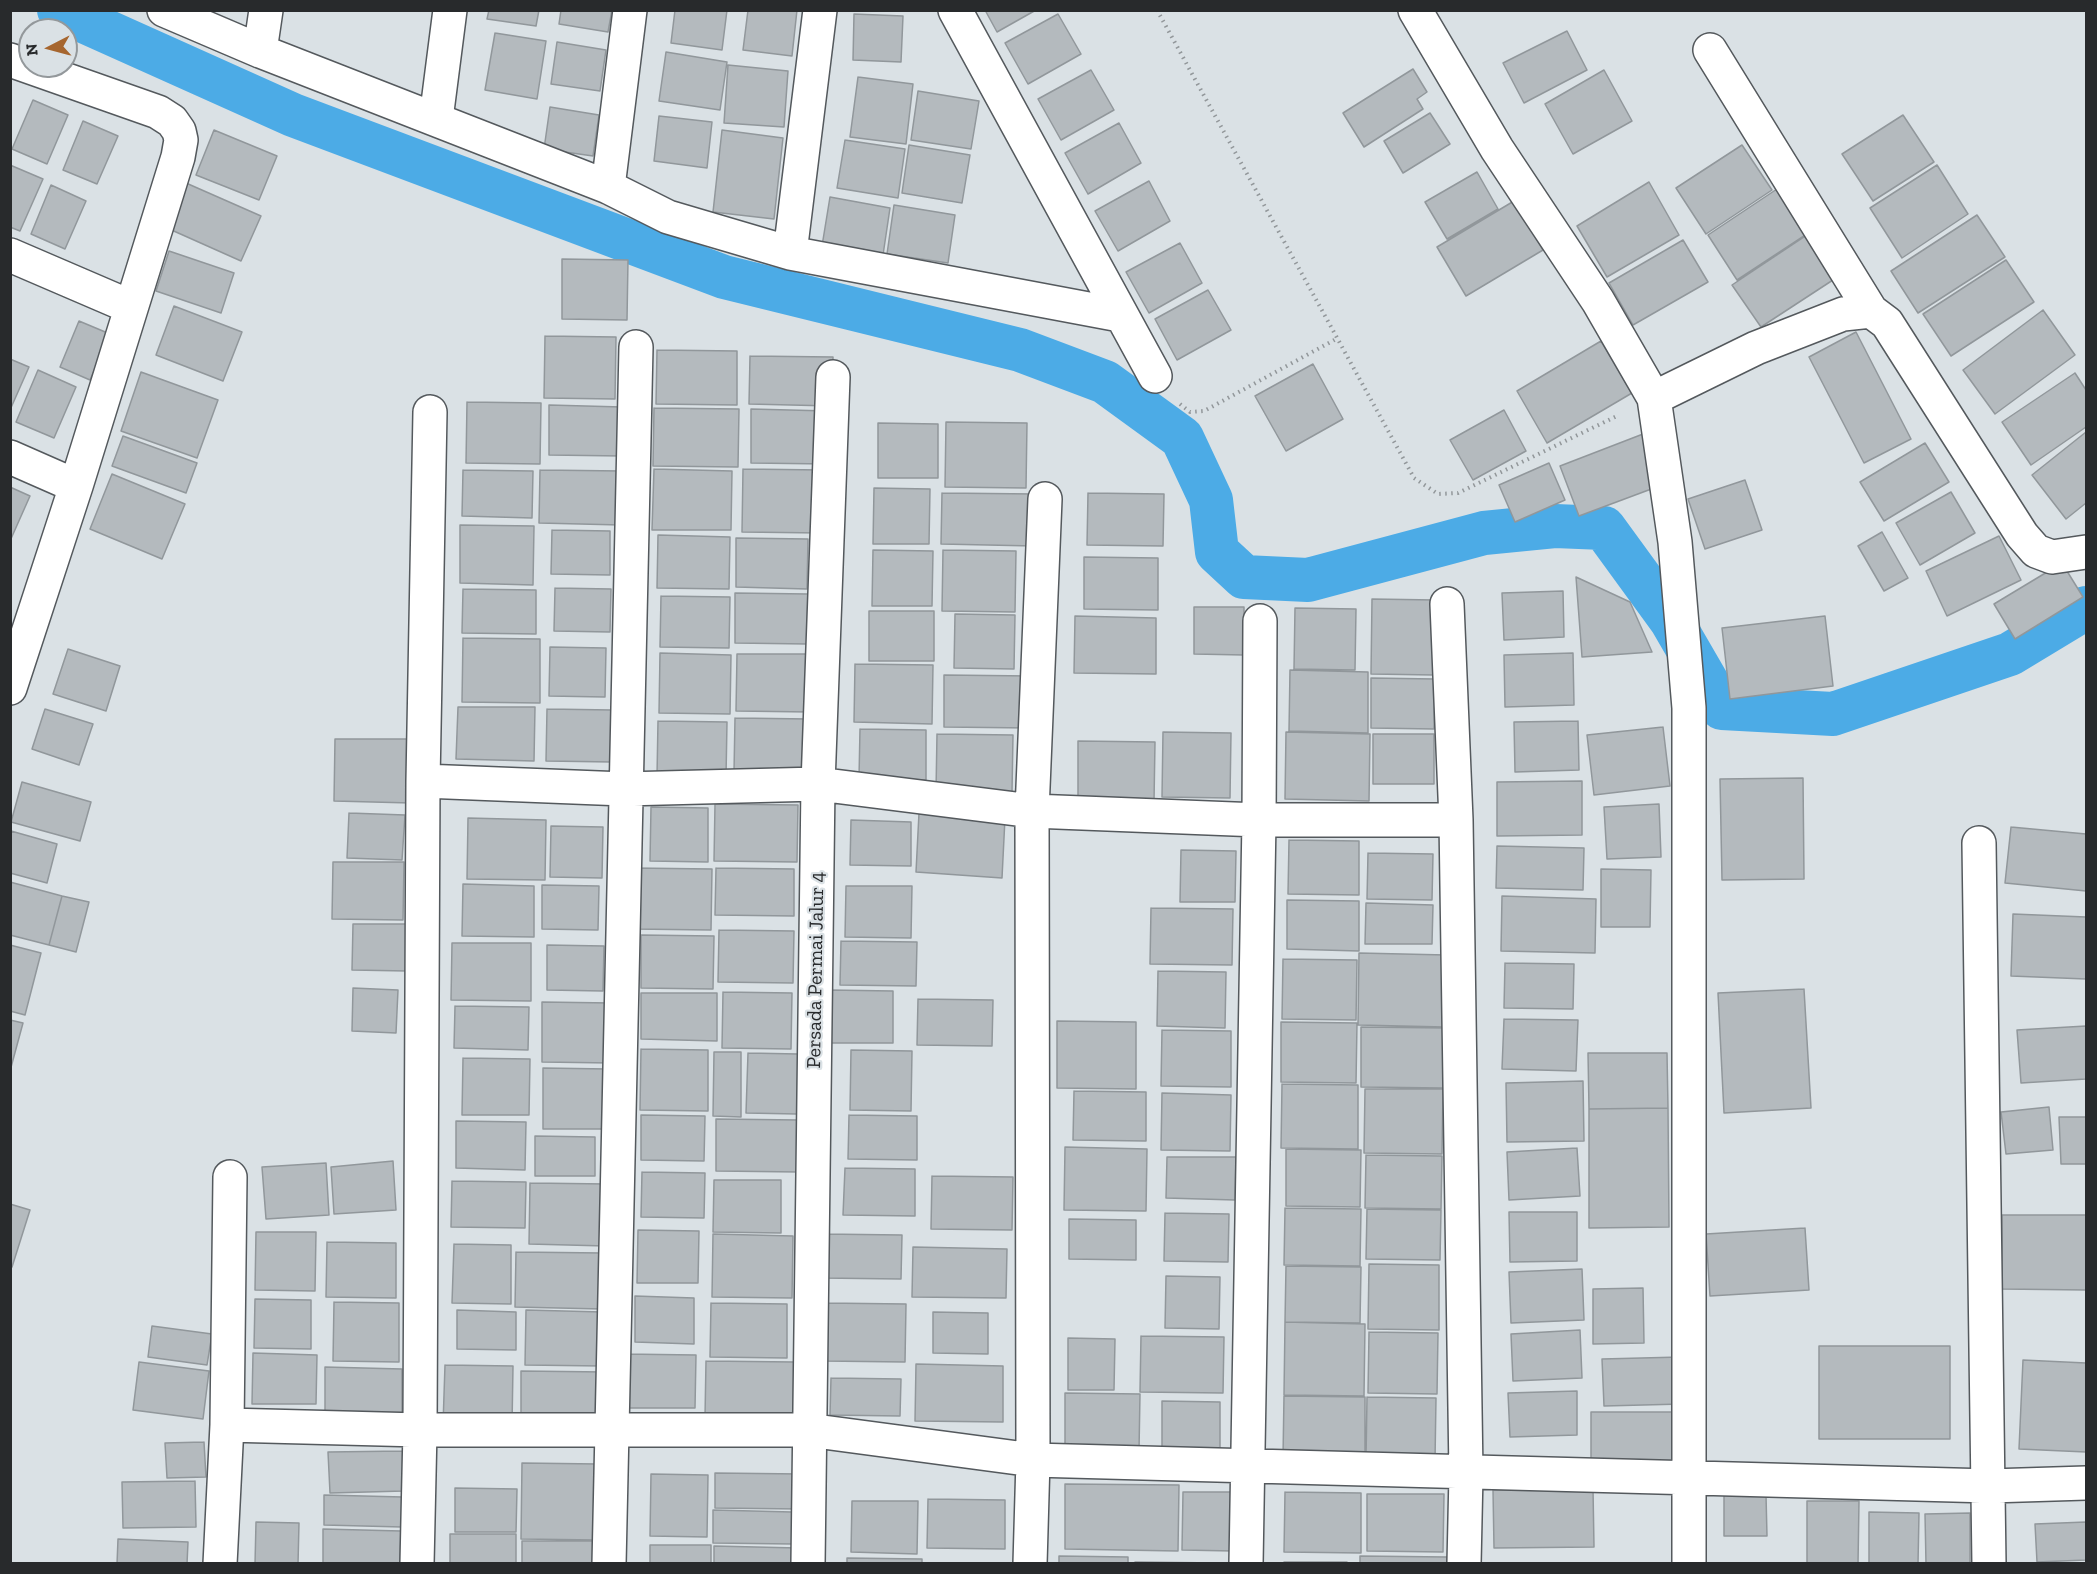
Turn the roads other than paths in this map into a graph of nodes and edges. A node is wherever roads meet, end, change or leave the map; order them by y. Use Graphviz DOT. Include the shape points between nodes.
graph roads {
  1 [pos="164,10"];
  2 [pos="266,10"];
  3 [pos="450,10"];
  4 [pos="630,10"];
  5 [pos="820,10"];
  6 [pos="955,10"];
  7 [pos="1415,10"];
  8 [pos="1710,50"];
  9 [pos="260,51"];
  10 [pos="10,60"];
  11 [pos="436,119"];
  12 [pos="608,187"];
  13 [pos="790,253"];
  14 [pos="10,255"];
  15 [pos="131,307"];
  16 [pos="1871,311"];
  17 [pos="1120,315"];
  18 [pos="636,347"];
  19 [pos="1155,376"];
  20 [pos="833,377"];
  21 [pos="1654,398"];
  22 [pos="430,412"];
  23 [pos="10,457"];
  24 [pos="76,486"];
  25 [pos="1045,499"];
  26 [pos="2086,552"];
  27 [pos="1447,604"];
  28 [pos="1260,621"];
  29 [pos="14,667"];
  30 [pos="423,781"];
  31 [pos="819,784"];
  32 [pos="624,789"];
  33 [pos="1032,812"];
  34 [pos="1259,820"];
  35 [pos="1456,820"];
  36 [pos="1979,843"];
  37 [pos="230,1177"];
  38 [pos="227,1425"];
  39 [pos="420,1430"];
  40 [pos="808,1430"];
  41 [pos="610,1431"];
  42 [pos="1033,1460"];
  43 [pos="1248,1466"];
  44 [pos="1466,1473"];
  45 [pos="1691,1479"];
  46 [pos="2086,1483"];
  47 [pos="1990,1486"];
  48 [pos="220,1563"];
  49 [pos="417,1563"];
  50 [pos="609,1563"];
  51 [pos="808,1563"];
  52 [pos="1030,1563"];
  53 [pos="1246,1563"];
  54 [pos="1464,1563"];
  55 [pos="1689,1563"];
  56 [pos="1989,1563"];
  1 -- 9 [label="street"];
  2 -- 9 [label="street"];
  3 -- 11 [label="street"];
  4 -- 12 [label="street"];
  5 -- 13 [label="street"];
  6 -- 17 [label="street"];
  7 -- 21 [label="street" via="1497,149 1598,301"];
  8 -- 16 [label="street"];
  9 -- 11 [label="street"];
  10 -- 15 [label="street" via="158,112 172,120 179,131 178,158"];
  11 -- 12 [label="street"];
  12 -- 13 [label="street" via="668,216"];
  13 -- 17 [label="street"];
  14 -- 15 [label="street"];
  15 -- 24 [label="street"];
  16 -- 21 [label="street" via="1843,314 1767,344"];
  16 -- 26 [label="street" via="1887,323 2036,551 2052,557"];
  17 -- 19 [label="street"];
  18 -- 32 [label="street"];
  20 -- 31 [label="street, Persada Permai Jalur 4"];
  21 -- 45 [label="street" via="1688,687"];
  22 -- 30 [label="street"];
  23 -- 24 [label="street"];
  24 -- 29 [label="street"];
  25 -- 33 [label="street"];
  27 -- 35 [label="street"];
  28 -- 34 [label="street"];
  30 -- 32 [label="street"];
  30 -- 39 [label="street"];
  31 -- 32 [label="street"];
  31 -- 33 [label="street"];
  31 -- 40 [label="street, Persada Permai Jalur 4"];
  32 -- 41 [label="street"];
  33 -- 34 [label="street"];
  33 -- 42 [label="street"];
  34 -- 35 [label="street"];
  34 -- 43 [label="street"];
  35 -- 44 [label="street"];
  36 -- 47 [label="street"];
  37 -- 38 [label="street"];
  38 -- 39 [label="street"];
  38 -- 48 [label="street"];
  39 -- 41 [label="street"];
  39 -- 49 [label="street"];
  40 -- 41 [label="street"];
  40 -- 42 [label="street"];
  40 -- 51 [label="street, Persada Permai Jalur 4"];
  41 -- 50 [label="street"];
  42 -- 43 [label="street"];
  42 -- 52 [label="street"];
  43 -- 44 [label="street"];
  43 -- 53 [label="street"];
  44 -- 45 [label="street"];
  44 -- 54 [label="street"];
  45 -- 47 [label="street"];
  45 -- 55 [label="street"];
  46 -- 47 [label="street"];
  47 -- 56 [label="street"];
}
